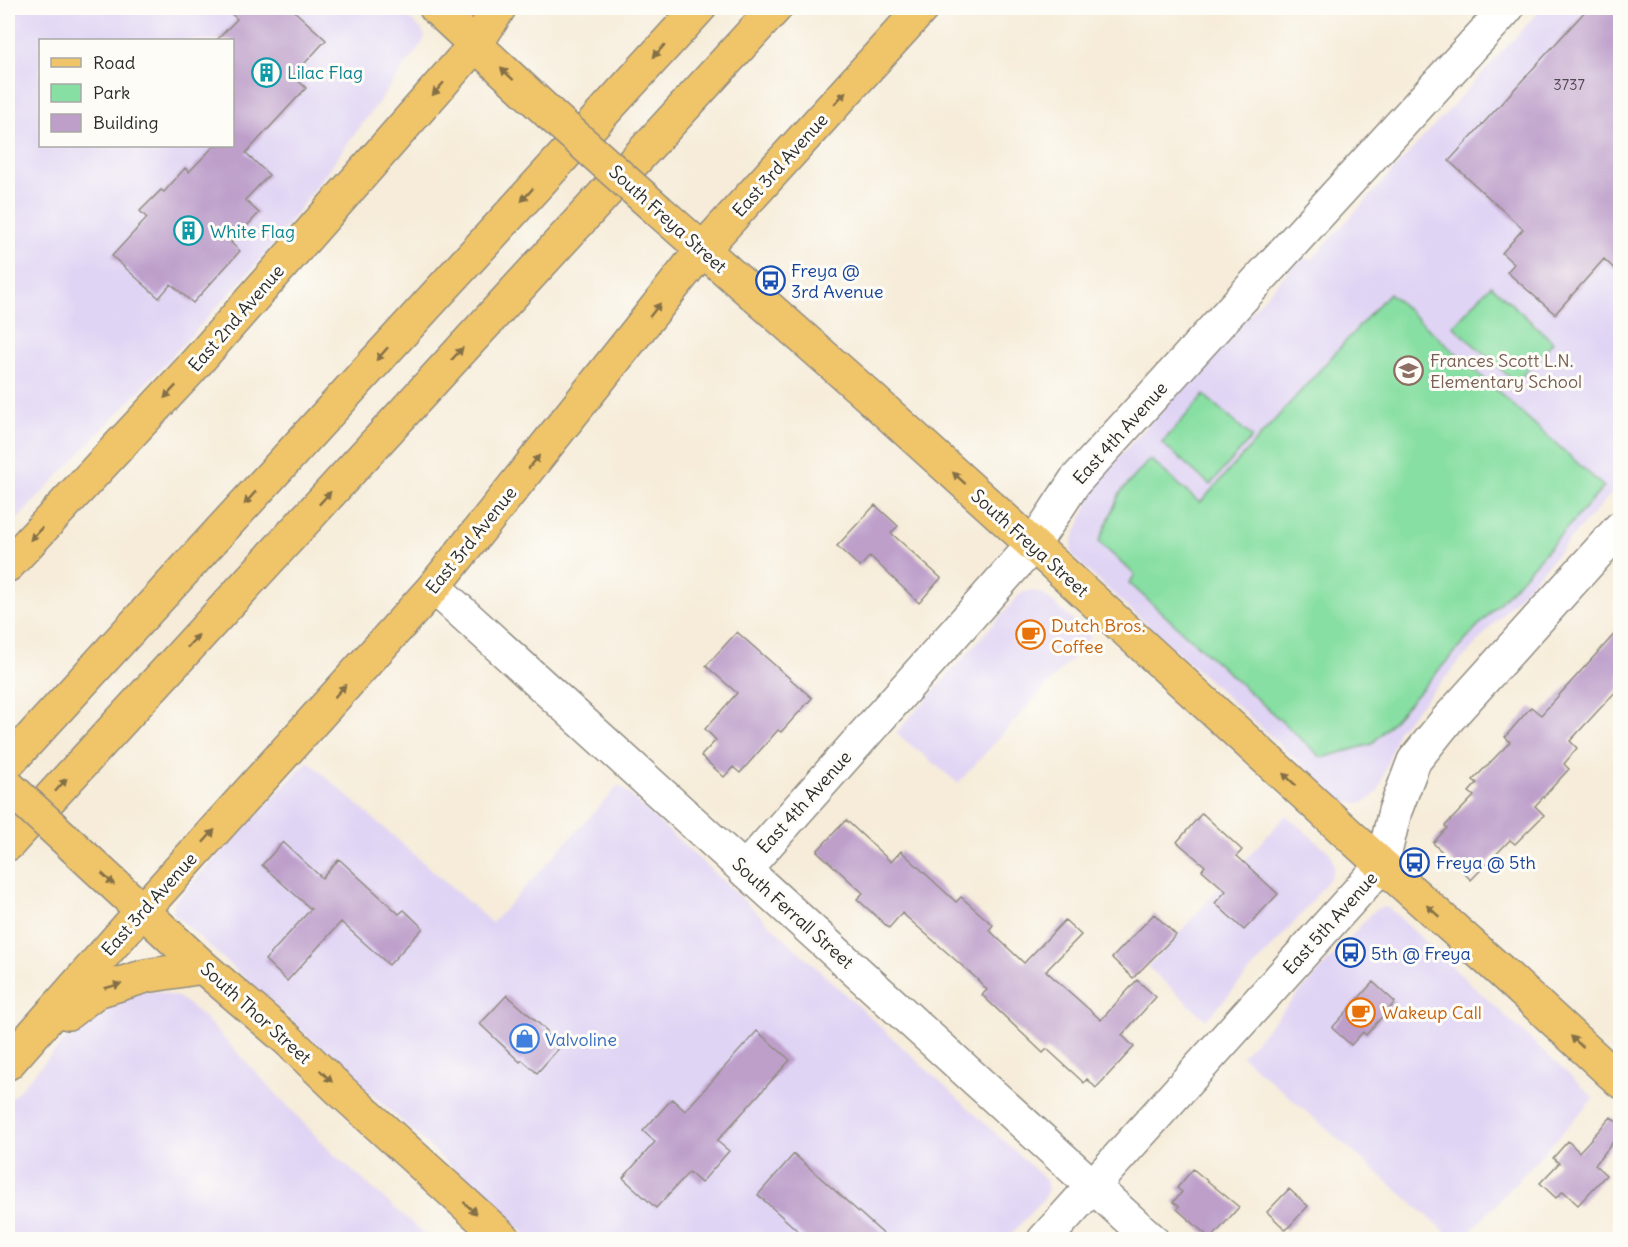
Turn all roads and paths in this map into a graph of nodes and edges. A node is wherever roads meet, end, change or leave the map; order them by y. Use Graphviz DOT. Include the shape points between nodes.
graph roads {
  1 [pos="436,8"];
  2 [pos="499,8"];
  3 [pos="699,8"];
  4 [pos="775,8"];
  5 [pos="922,8"];
  6 [pos="1508,8"];
  7 [pos="476,44"];
  8 [pos="702,250"];
  9 [pos="1620,528"];
  10 [pos="1033,545"];
  11 [pos="8,565"];
  12 [pos="434,586"];
  13 [pos="8,763"];
  14 [pos="8,786"];
  15 [pos="8,844"];
  16 [pos="1382,865"];
  17 [pos="744,870"];
  18 [pos="142,911"];
  19 [pos="203,967"];
  20 [pos="11,1059"];
  21 [pos="1620,1081"];
  22 [pos="1092,1186"];
  23 [pos="505,1239"];
  24 [pos="1044,1239"];
  25 [pos="1152,1239"];
  1 -- 7 [label="main road, South Freya Street"];
  2 -- 7 [label="main road, East 2nd Avenue"];
  3 -- 13 [label="main road, one-way"];
  15 -- 4 [label="main road, one-way"];
  8 -- 5 [label="main road, East 3rd Avenue, one-way"];
  6 -- 10 [label="street, East 4th Avenue" via="1076,481"];
  8 -- 7 [label="main road, South Freya Street, one-way, bridge"];
  7 -- 11 [label="main road, East 2nd Avenue, one-way" via="188,372"];
  10 -- 8 [label="main road, South Freya Street, one-way"];
  12 -- 8 [label="main road, East 3rd Avenue, one-way"];
  9 -- 16 [label="street, East 5th Avenue" via="1414,761 1395,811"];
  16 -- 10 [label="main road, South Freya Street, one-way"];
  10 -- 17 [label="street, East 4th Avenue"];
  12 -- 17 [label="street, South Ferrall Street"];
  18 -- 12 [label="main road, East 3rd Avenue, one-way"];
  14 -- 18 [label="main road, South Thor Street, one-way, bridge"];
  21 -- 16 [label="main road, South Freya Street, one-way"];
  16 -- 22 [label="street, East 5th Avenue"];
  17 -- 22 [label="street, South Ferrall Street"];
  18 -- 19 [label="main road, South Thor Street"];
  18 -- 20 [label="main road, East 3rd Avenue"];
  20 -- 19 [label="main road, one-way" via="97,991 146,976"];
  19 -- 23 [label="main road, South Thor Street, one-way"];
  22 -- 24 [label="street, East 5th Avenue"];
  22 -- 25 [label="street, South Ferrall Street"];
}
